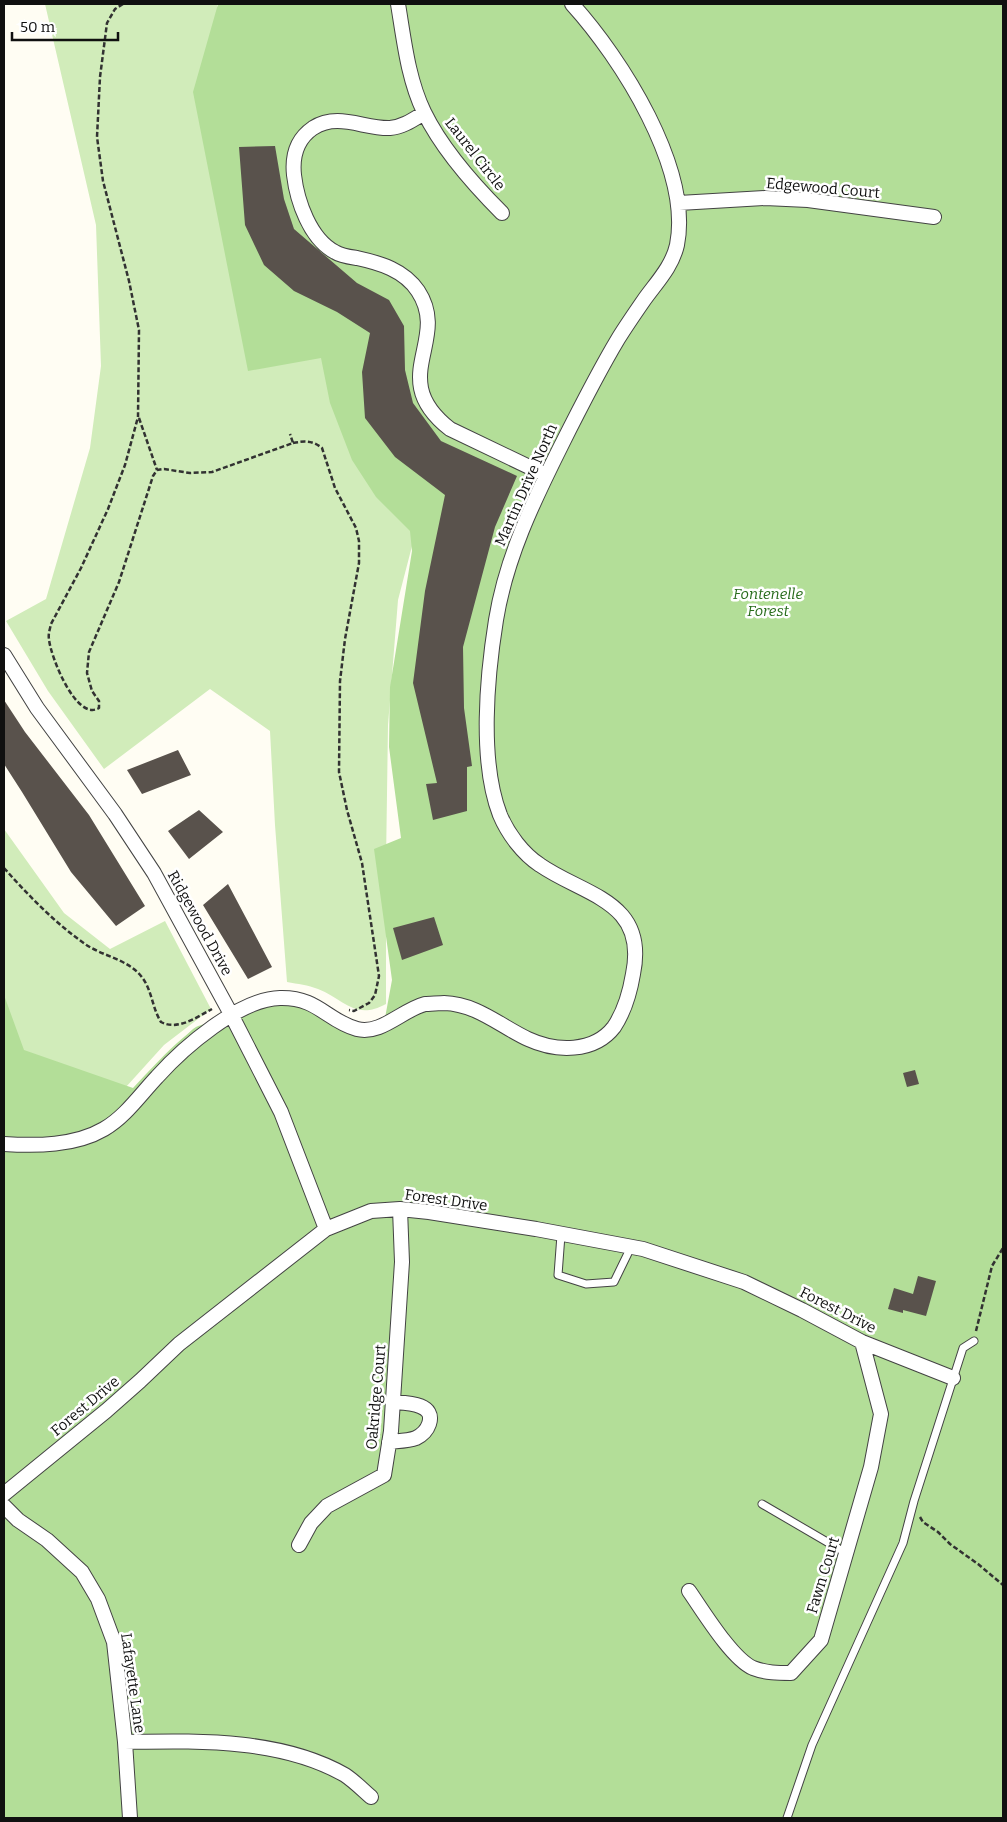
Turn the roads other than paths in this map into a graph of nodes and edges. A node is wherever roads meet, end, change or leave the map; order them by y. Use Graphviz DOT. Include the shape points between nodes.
graph roads {
  1 [pos="398,4"];
  2 [pos="572,4"];
  3 [pos="424,113"];
  4 [pos="679,204"];
  5 [pos="502,213"];
  6 [pos="934,217"];
  7 [pos="546,475"];
  8 [pos="4,655"];
  9 [pos="232,1016"];
  10 [pos="4,1144"];
  11 [pos="400,1209"];
  12 [pos="326,1230"];
  13 [pos="561,1235"];
  14 [pos="631,1246"];
  15 [pos="974,1341"];
  16 [pos="862,1342"];
  17 [pos="953,1378"];
  18 [pos="393,1402"];
  19 [pos="389,1442"];
  20 [pos="4,1494"];
  21 [pos="762,1504"];
  22 [pos="4,1506"];
  23 [pos="299,1545"];
  24 [pos="847,1553"];
  25 [pos="689,1591"];
  26 [pos="125,1742"];
  27 [pos="371,1797"];
  28 [pos="130,1818"];
  29 [pos="787,1818"];
  1 -- 3 [label="street, Laurel Circle" via="408,65"];
  2 -- 4 [label="street, Martin Drive North" via="612,55 635,92 658,138"];
  3 -- 5 [label="street, Laurel Circle" via="454,158"];
  3 -- 7 [label="street" via="392,128 336,120 314,127 298,144 295,153 293,166 299,202 314,231 335,252 394,269 418,291 428,320 420,371 421,389 438,420"];
  4 -- 6 [label="street, Edgewood Court" via="765,198 808,200"];
  4 -- 7 [label="street, Martin Drive North" via="677,245 672,261 618,339"];
  7 -- 9 [label="street, Martin Drive North" via="512,556 497,614 488,677 489,763 500,815 524,851 540,866 606,900 630,930 635,966 628,997 615,1026 598,1041 577,1048 564,1048 540,1044 458,1004 426,1004 369,1030 344,1024 315,1005 284,998 268,999"];
  8 -- 9 [label="street, Ridgewood Drive" via="37,708 116,814 150,866"];
  9 -- 10 [label="street, Martin Drive North" via="178,1055 109,1127 80,1140"];
  9 -- 12 [label="street, Ridgewood Drive" via="281,1112"];
  11 -- 12 [label="street, Forest Drive" via="371,1211"];
  11 -- 13 [label="street, Forest Drive"];
  11 -- 18 [label="street, Oakridge Court" via="402,1262"];
  12 -- 20 [label="street, Forest Drive" via="179,1344 106,1411"];
  13 -- 14 [label="street, Forest Drive"];
  13 -- 14 [label="lane" via="558,1275 586,1284 614,1282"];
  14 -- 16 [label="street, Forest Drive" via="744,1282"];
  15 -- 17 [label="lane" via="962,1348"];
  16 -- 17 [label="street, Forest Drive"];
  16 -- 24 [label="street, Fawn Court" via="881,1414 871,1467"];
  17 -- 29 [label="lane" via="903,1543 812,1745"];
  18 -- 19 [label="street, Oakridge Court"];
  18 -- 19 [label="street" via="420,1406 427,1410 430,1420 428,1429 416,1438"];
  19 -- 23 [label="street, Oakridge Court" via="384,1475 327,1506 311,1523"];
  21 -- 24 [label="lane"];
  22 -- 26 [label="street, Lafayette Lane" via="82,1572 98,1599 114,1642"];
  24 -- 25 [label="street, Fawn Court" via="820,1640 792,1673 772,1673 752,1667 734,1652"];
  26 -- 27 [label="street" via="206,1741 270,1749 315,1762 346,1776"];
  26 -- 28 [label="street, Lafayette Lane"];
}
